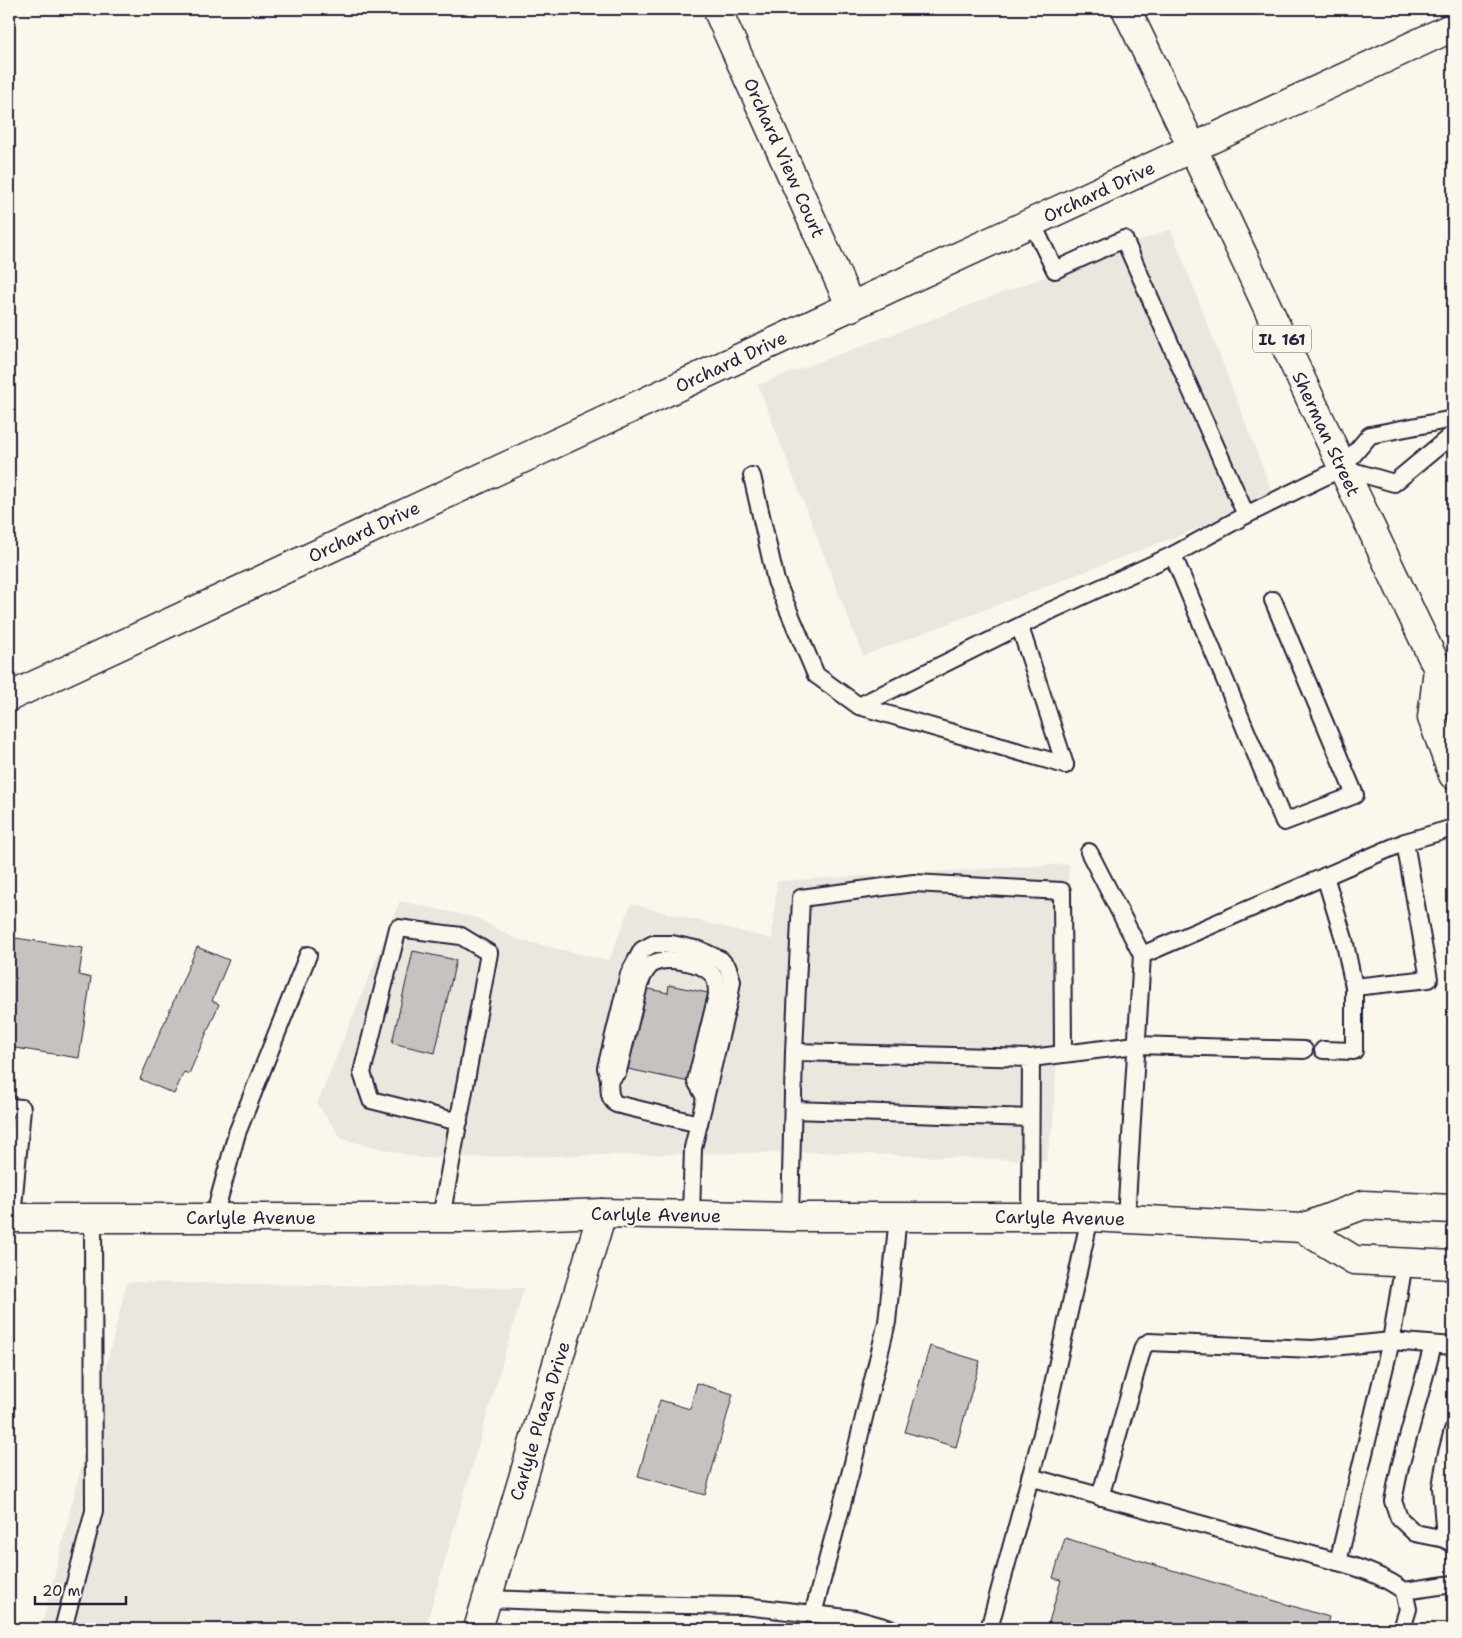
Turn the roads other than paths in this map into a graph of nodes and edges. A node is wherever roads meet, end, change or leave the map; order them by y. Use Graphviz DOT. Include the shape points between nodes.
graph roads {
  1 [pos="717,9"];
  2 [pos="1126,9"];
  3 [pos="1453,27"];
  4 [pos="1193,148"];
  5 [pos="1032,223"];
  6 [pos="851,307"];
  7 [pos="1453,419"];
  8 [pos="1453,434"];
  9 [pos="1342,468"];
  10 [pos="752,476"];
  11 [pos="1246,515"];
  12 [pos="1173,555"];
  13 [pos="1273,600"];
  14 [pos="1020,627"];
  15 [pos="1448,673"];
  16 [pos="9,697"];
  17 [pos="859,706"];
  18 [pos="1453,775"];
  19 [pos="1453,828"];
  20 [pos="1405,842"];
  21 [pos="1089,852"];
  22 [pos="1325,876"];
  23 [pos="308,955"];
  24 [pos="1142,955"];
  25 [pos="1354,986"];
  26 [pos="1136,1045"];
  27 [pos="1304,1050"];
  28 [pos="1323,1050"];
  29 [pos="794,1052"];
  30 [pos="1063,1054"];
  31 [pos="1031,1058"];
  32 [pos="9,1107"];
  33 [pos="793,1110"];
  34 [pos="1030,1118"];
  35 [pos="459,1122"];
  36 [pos="699,1124"];
  37 [pos="1453,1209"];
  38 [pos="602,1213"];
  39 [pos="691,1215"];
  40 [pos="214,1217"];
  41 [pos="898,1217"];
  42 [pos="1030,1217"];
  43 [pos="1090,1217"];
  44 [pos="10,1218"];
  45 [pos="441,1218"];
  46 [pos="790,1218"];
  47 [pos="93,1219"];
  48 [pos="1126,1219"];
  49 [pos="1302,1228"];
  50 [pos="1404,1263"];
  51 [pos="1453,1265"];
  52 [pos="1391,1341"];
  53 [pos="1433,1344"];
  54 [pos="1453,1346"];
  55 [pos="1453,1430"];
  56 [pos="1030,1477"];
  57 [pos="1100,1497"];
  58 [pos="1449,1542"];
  59 [pos="1338,1562"];
  60 [pos="1453,1584"];
  61 [pos="1404,1591"];
  62 [pos="487,1600"];
  63 [pos="813,1614"];
  64 [pos="63,1629"];
  65 [pos="478,1629"];
  66 [pos="891,1629"];
  67 [pos="989,1629"];
  68 [pos="1402,1629"];
  1 -- 6 [label="main road, Orchard View Court"];
  2 -- 4 [label="main road, Sherman Street / IL 161"];
  3 -- 4 [label="main road, Orchard Drive"];
  4 -- 5 [label="main road, Orchard Drive"];
  4 -- 9 [label="main road, Sherman Street / IL 161"];
  5 -- 6 [label="main road, Orchard Drive"];
  5 -- 11 [label="lane" via="1055,270 1124,239"];
  6 -- 16 [label="main road, Orchard Drive"];
  7 -- 9 [label="lane" via="1370,435"];
  8 -- 9 [label="lane" via="1394,483"];
  9 -- 11 [label="lane"];
  9 -- 15 [label="main road, Sherman Street / IL 161"];
  10 -- 17 [label="lane" via="776,581 816,675"];
  11 -- 12 [label="lane"];
  12 -- 13 [label="lane" via="1284,822 1355,794"];
  12 -- 14 [label="lane"];
  14 -- 17 [label="lane"];
  14 -- 17 [label="lane" via="1065,765"];
  15 -- 18 [label="main road, Sherman Street / IL 161" via="1432,718"];
  19 -- 20 [label="lane"];
  20 -- 22 [label="lane"];
  20 -- 25 [label="lane" via="1429,979"];
  21 -- 24 [label="lane"];
  22 -- 24 [label="lane"];
  22 -- 25 [label="lane"];
  23 -- 40 [label="lane" via="237,1133"];
  24 -- 26 [label="lane"];
  25 -- 28 [label="lane" via="1354,1051"];
  26 -- 27 [label="lane"];
  26 -- 30 [label="lane"];
  26 -- 48 [label="lane"];
  29 -- 30 [label="lane" via="801,898 914,883 1062,891"];
  29 -- 31 [label="lane"];
  29 -- 33 [label="lane"];
  30 -- 31 [label="lane"];
  31 -- 34 [label="lane"];
  32 -- 44 [label="lane" via="22,1108"];
  33 -- 34 [label="lane"];
  33 -- 46 [label="lane"];
  34 -- 42 [label="lane"];
  35 -- 35 [label="lane" via="489,953 461,936 398,928 362,1073 371,1100"];
  35 -- 45 [label="lane"];
  36 -- 36 [label="lane" via="732,981 721,960 700,950 653,944 642,950 629,974 606,1068 611,1100 616,1104"];
  36 -- 39 [label="lane" via="692,1156"];
  37 -- 49 [label="main road, Carlyle Avenue" via="1363,1205"];
  38 -- 39 [label="main road, Carlyle Avenue"];
  38 -- 45 [label="main road, Carlyle Avenue"];
  38 -- 62 [label="main road, Carlyle Plaza Drive"];
  39 -- 46 [label="main road, Carlyle Avenue"];
  40 -- 45 [label="main road, Carlyle Avenue"];
  40 -- 47 [label="main road, Carlyle Avenue"];
  41 -- 42 [label="main road, Carlyle Avenue"];
  41 -- 46 [label="main road, Carlyle Avenue"];
  41 -- 63 [label="lane" via="888,1322"];
  42 -- 43 [label="main road, Carlyle Avenue"];
  43 -- 48 [label="main road, Carlyle Avenue"];
  43 -- 56 [label="lane"];
  44 -- 47 [label="main road, Carlyle Avenue"];
  47 -- 64 [label="lane" via="94,1511"];
  48 -- 49 [label="main road, Carlyle Avenue"];
  49 -- 50 [label="main road, Carlyle Avenue" via="1354,1260"];
  50 -- 51 [label="main road, Carlyle Avenue"];
  50 -- 52 [label="lane"];
  52 -- 53 [label="lane"];
  52 -- 57 [label="lane" via="1313,1348 1149,1342 1143,1347"];
  52 -- 59 [label="lane"];
  53 -- 54 [label="lane"];
  53 -- 58 [label="lane" via="1393,1501 1399,1518 1414,1533"];
  55 -- 58 [label="lane" via="1441,1487"];
  56 -- 57 [label="lane"];
  56 -- 67 [label="lane"];
  57 -- 59 [label="lane"];
  59 -- 61 [label="lane" via="1361,1568"];
  60 -- 61 [label="lane"];
  61 -- 68 [label="lane" via="1408,1609"];
  62 -- 63 [label="lane" via="745,1606"];
  62 -- 65 [label="main road, Carlyle Plaza Drive"];
  63 -- 66 [label="lane" via="855,1619"];
}
